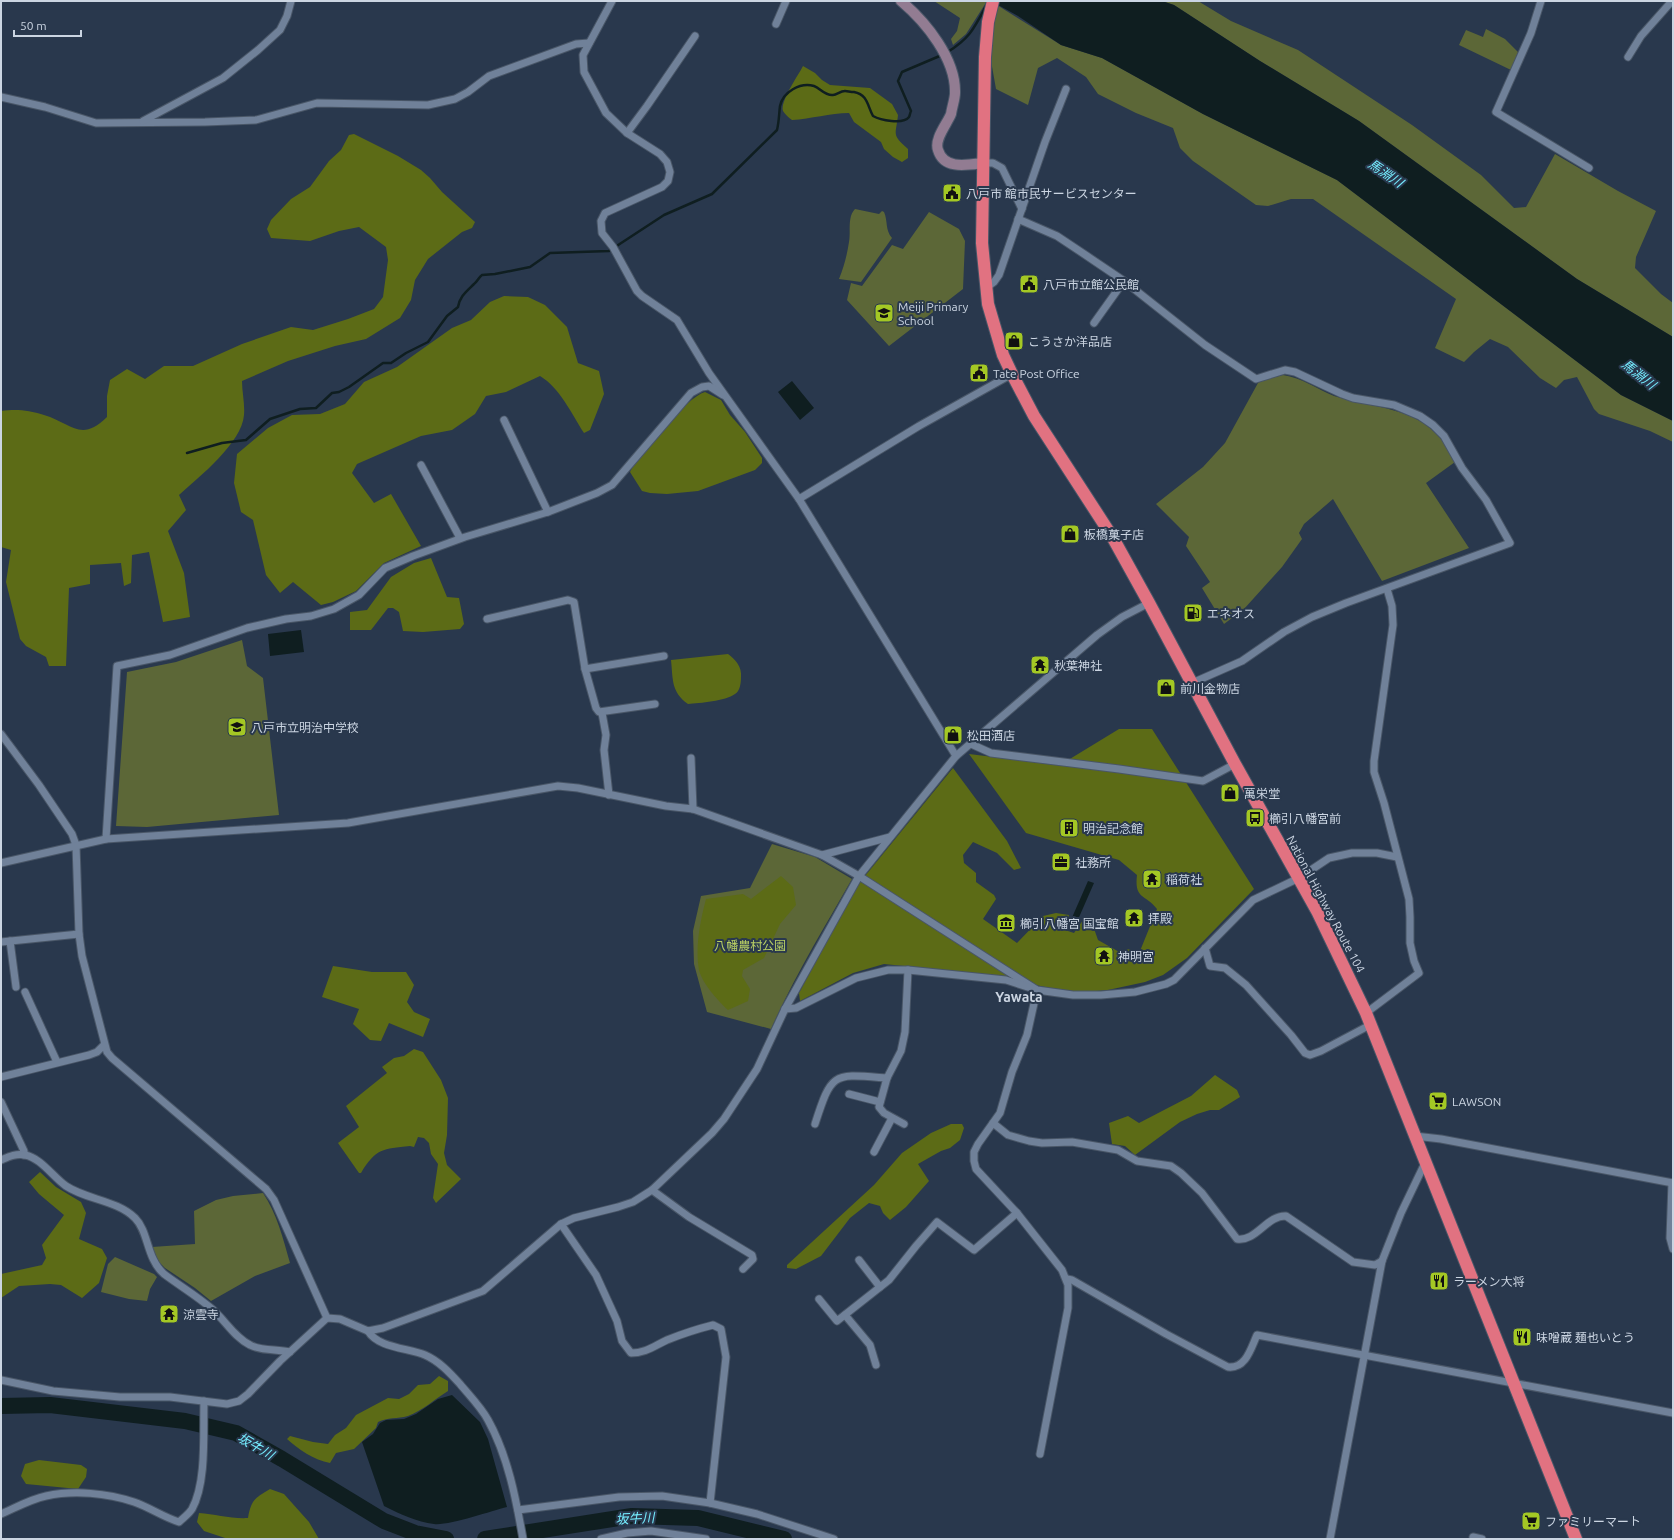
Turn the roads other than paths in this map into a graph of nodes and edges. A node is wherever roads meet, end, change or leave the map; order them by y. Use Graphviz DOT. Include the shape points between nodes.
graph roads {
  1 [pos="291,1"];
  2 [pos="612,1"];
  3 [pos="786,1"];
  4 [pos="901,1"];
  5 [pos="992,1"];
  6 [pos="1541,1"];
  7 [pos="1672,1"];
  8 [pos="776,24"];
  9 [pos="695,36"];
  10 [pos="589,42"];
  11 [pos="1628,57"];
  12 [pos="1066,89"];
  13 [pos="1,97"];
  14 [pos="141,122"];
  15 [pos="627,133"];
  16 [pos="983,163"];
  17 [pos="1589,168"];
  18 [pos="1022,209"];
  19 [pos="1018,219"];
  20 [pos="1124,281"];
  21 [pos="986,289"];
  22 [pos="1094,323"];
  23 [pos="1012,374"];
  24 [pos="727,398"];
  25 [pos="504,420"];
  26 [pos="421,465"];
  27 [pos="799,499"];
  28 [pos="548,512"];
  29 [pos="460,538"];
  30 [pos="1387,589"];
  31 [pos="1149,603"];
  32 [pos="487,619"];
  33 [pos="664,656"];
  34 [pos="585,668"];
  35 [pos="1192,683"];
  36 [pos="654,704"];
  37 [pos="602,713"];
  38 [pos="1,734"];
  39 [pos="971,744"];
  40 [pos="956,756"];
  41 [pos="691,758"];
  42 [pos="1235,764"];
  43 [pos="609,795"];
  44 [pos="693,809"];
  45 [pos="890,837"];
  46 [pos="106,839"];
  47 [pos="76,845"];
  48 [pos="822,855"];
  49 [pos="1396,857"];
  50 [pos="1,862"];
  51 [pos="859,876"];
  52 [pos="1299,878"];
  53 [pos="79,934"];
  54 [pos="10,941"];
  55 [pos="1,942"];
  56 [pos="1205,948"];
  57 [pos="908,970"];
  58 [pos="16,987"];
  59 [pos="1037,990"];
  60 [pos="24,992"];
  61 [pos="785,1010"];
  62 [pos="1368,1019"];
  63 [pos="104,1045"];
  64 [pos="57,1062"];
  65 [pos="1,1077"];
  66 [pos="887,1078"];
  67 [pos="850,1094"];
  68 [pos="1,1102"];
  69 [pos="880,1102"];
  70 [pos="892,1118"];
  71 [pos="993,1123"];
  72 [pos="815,1124"];
  73 [pos="904,1124"];
  74 [pos="1415,1136"];
  75 [pos="874,1152"];
  76 [pos="24,1155"];
  77 [pos="1,1160"];
  78 [pos="1425,1163"];
  79 [pos="1673,1183"];
  80 [pos="652,1190"];
  81 [pos="1017,1213"];
  82 [pos="561,1224"];
  83 [pos="1673,1249"];
  84 [pos="859,1260"];
  85 [pos="1382,1261"];
  86 [pos="743,1269"];
  87 [pos="1067,1278"];
  88 [pos="880,1287"];
  89 [pos="819,1299"];
  90 [pos="845,1315"];
  91 [pos="327,1318"];
  92 [pos="368,1331"];
  93 [pos="290,1352"];
  94 [pos="1364,1355"];
  95 [pos="876,1365"];
  96 [pos="1,1380"];
  97 [pos="1513,1382"];
  98 [pos="204,1401"];
  99 [pos="1673,1413"];
  100 [pos="1040,1454"];
  101 [pos="710,1502"];
  102 [pos="518,1510"];
  103 [pos="1,1514"];
  104 [pos="1473,1537"];
  105 [pos="524,1539"];
  106 [pos="601,1539"];
  107 [pos="706,1539"];
  108 [pos="834,1539"];
  109 [pos="1330,1539"];
  110 [pos="1482,1539"];
  111 [pos="1576,1539"];
  1 -- 14 [label="street" via="280,30 258,50 223,78"];
  2 -- 10 [label="street"];
  3 -- 8 [label="street"];
  4 -- 16 [label="main road" via="936,40 949,61 954,77 955,94 937,149 941,157 948,163 957,165"];
  5 -- 16 [label="highway, National Highway Route 104" via="985,57"];
  6 -- 17 [label="street" via="1531,33 1496,112"];
  7 -- 11 [label="street" via="1641,36"];
  9 -- 15 [label="street"];
  10 -- 14 [label="street" via="576,44 490,76 468,92 444,102 428,105 317,103 256,120"];
  10 -- 15 [label="street" via="583,55 584,72 606,113"];
  12 -- 18 [label="street"];
  13 -- 14 [label="street" via="96,123"];
  15 -- 24 [label="street" via="660,154 667,162 670,172 668,181 662,187 605,213 601,221 602,233 613,247 637,291 677,320"];
  16 -- 18 [label="street" via="993,163 1002,168"];
  16 -- 21 [label="highway, National Highway Route 104" via="982,244"];
  18 -- 19 [label="street"];
  19 -- 20 [label="street" via="1057,236"];
  19 -- 21 [label="street" via="999,276"];
  20 -- 22 [label="street"];
  20 -- 30 [label="street" via="1205,345 1256,378 1285,370 1295,372 1353,398 1404,408 1433,425 1444,436 1510,542"];
  21 -- 23 [label="highway, National Highway Route 104" via="1003,355"];
  23 -- 27 [label="street" via="919,426"];
  23 -- 31 [label="highway, National Highway Route 104" via="1034,416 1112,538"];
  24 -- 27 [label="street"];
  24 -- 28 [label="street" via="709,386 691,393 612,485"];
  25 -- 28 [label="street"];
  26 -- 29 [label="street"];
  27 -- 40 [label="street"];
  28 -- 29 [label="street"];
  29 -- 46 [label="street" via="385,568 359,595 334,609 247,628 170,655 117,666"];
  30 -- 35 [label="street" via="1312,617 1284,632 1242,661"];
  30 -- 49 [label="street" via="1392,606 1392,625 1374,772"];
  31 -- 35 [label="highway, National Highway Route 104"];
  31 -- 39 [label="street" via="1122,617 1097,635"];
  32 -- 34 [label="street" via="568,600 574,602"];
  33 -- 34 [label="street"];
  34 -- 37 [label="street" via="596,708"];
  35 -- 42 [label="highway, National Highway Route 104"];
  36 -- 37 [label="street"];
  37 -- 43 [label="street" via="606,735 604,750"];
  38 -- 47 [label="street" via="39,785 72,834"];
  39 -- 40 [label="street"];
  39 -- 42 [label="street" via="991,753 1203,781"];
  40 -- 45 [label="street"];
  41 -- 44 [label="street"];
  42 -- 52 [label="highway, National Highway Route 104"];
  43 -- 44 [label="street"];
  43 -- 46 [label="street" via="558,786 348,823"];
  44 -- 48 [label="street"];
  45 -- 48 [label="street"];
  45 -- 51 [label="street"];
  46 -- 47 [label="street"];
  47 -- 50 [label="street"];
  47 -- 53 [label="street"];
  48 -- 51 [label="street"];
  49 -- 52 [label="street" via="1377,853 1352,853 1329,858"];
  49 -- 62 [label="street" via="1408,899 1410,943 1419,973"];
  51 -- 59 [label="street"];
  51 -- 61 [label="street"];
  52 -- 56 [label="street" via="1254,900"];
  52 -- 62 [label="highway, National Highway Route 104"];
  53 -- 54 [label="street"];
  53 -- 63 [label="street"];
  54 -- 55 [label="street"];
  54 -- 58 [label="street"];
  56 -- 59 [label="street" via="1174,980 1136,992 1074,995"];
  56 -- 62 [label="street" via="1210,966 1225,968 1246,985 1305,1053 1310,1055 1321,1051"];
  57 -- 59 [label="street" via="1006,980"];
  57 -- 61 [label="street" via="888,970 856,978 796,1008"];
  57 -- 66 [label="street" via="905,1032 901,1051"];
  59 -- 71 [label="street" via="1027,1035 1012,1072 1000,1113"];
  60 -- 64 [label="street"];
  61 -- 80 [label="street" via="757,1069 724,1119"];
  62 -- 74 [label="highway, National Highway Route 104"];
  63 -- 64 [label="street" via="89,1055"];
  63 -- 91 [label="street" via="112,1058 266,1189 274,1200"];
  64 -- 65 [label="street"];
  66 -- 69 [label="street"];
  66 -- 72 [label="street" via="850,1075 835,1080 824,1094"];
  67 -- 69 [label="street"];
  68 -- 76 [label="street"];
  69 -- 70 [label="street" via="881,1110"];
  70 -- 73 [label="street"];
  70 -- 75 [label="street"];
  71 -- 81 [label="street" via="974,1152 974,1162 976,1168"];
  71 -- 85 [label="street" via="1008,1135 1028,1141 1072,1142 1118,1150 1136,1161 1171,1166 1202,1193 1237,1239 1245,1239 1275,1218 1286,1216 1353,1262 1375,1265"];
  74 -- 78 [label="highway, National Highway Route 104"];
  74 -- 79 [label="street"];
  76 -- 77 [label="street" via="14,1155"];
  76 -- 93 [label="street" via="37,1162 65,1186 121,1208 132,1215 141,1225 158,1269 213,1310 243,1340 256,1348"];
  78 -- 85 [label="street"];
  78 -- 97 [label="highway, National Highway Route 104"];
  79 -- 83 [label="street" via="1670,1238"];
  80 -- 82 [label="street" via="618,1208 574,1218"];
  80 -- 86 [label="street" via="689,1217 752,1255 753,1259"];
  81 -- 87 [label="street"];
  81 -- 88 [label="street" via="974,1250 937,1222"];
  82 -- 92 [label="street" via="483,1291 383,1328"];
  82 -- 101 [label="street" via="596,1275 617,1321 622,1341 631,1353 641,1353 666,1341 713,1325 720,1330 726,1357"];
  84 -- 88 [label="street"];
  85 -- 94 [label="street"];
  87 -- 94 [label="street" via="1228,1367 1235,1368 1244,1362 1257,1335"];
  87 -- 100 [label="street" via="1068,1308"];
  88 -- 90 [label="street"];
  89 -- 90 [label="street" via="837,1321"];
  90 -- 95 [label="street" via="870,1345"];
  91 -- 92 [label="street" via="340,1319"];
  91 -- 93 [label="street"];
  92 -- 102 [label="street" via="372,1338 380,1342 425,1355 446,1369 463,1388 488,1419 498,1441"];
  93 -- 98 [label="street" via="239,1401 227,1404"];
  94 -- 97 [label="street"];
  94 -- 109 [label="street"];
  96 -- 98 [label="street" via="53,1391"];
  97 -- 99 [label="street"];
  97 -- 111 [label="highway, National Highway Route 104"];
  98 -- 103 [label="street" via="201,1478 192,1510 178,1522 134,1502 103,1495 69,1493 45,1496"];
  101 -- 102 [label="street" via="662,1496 619,1497"];
  101 -- 108 [label="street"];
  102 -- 105 [label="street"];
  104 -- 110 [label="street"];
  106 -- 107 [label="street" via="651,1531"];
}
